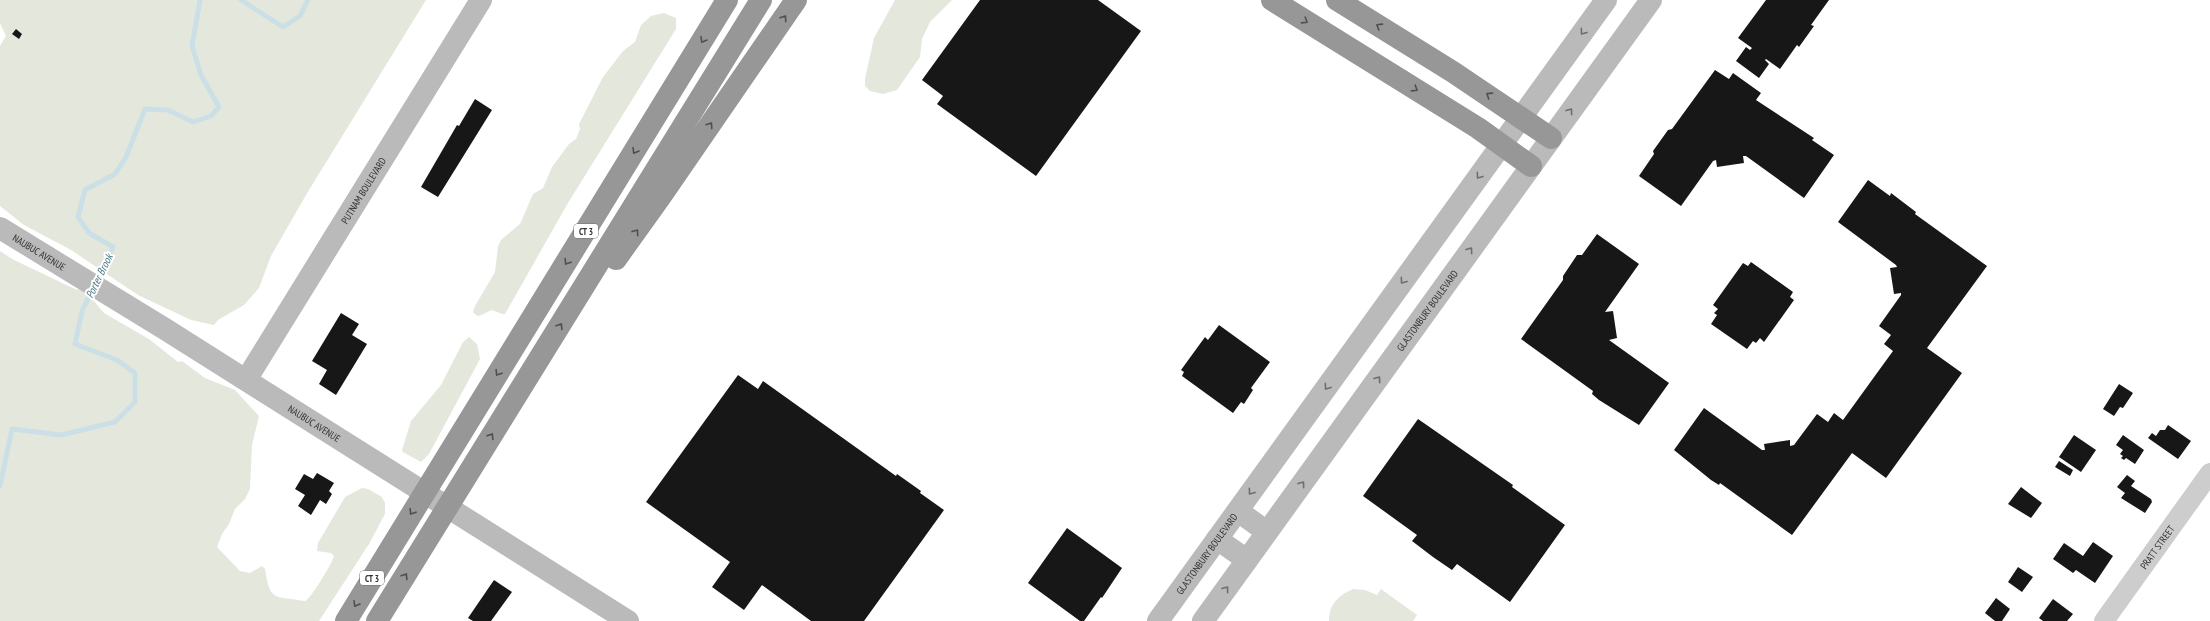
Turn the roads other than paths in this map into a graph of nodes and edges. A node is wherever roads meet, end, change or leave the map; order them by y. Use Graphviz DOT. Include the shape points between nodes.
graph roads {
  1 [pos="481,0"];
  2 [pos="761,0"];
  3 [pos="796,0"];
  4 [pos="1272,0"];
  5 [pos="1337,0"];
  6 [pos="1606,0"];
  7 [pos="1651,0"];
  8 [pos="725,2"];
  9 [pos="1521,117"];
  10 [pos="1551,138"];
  11 [pos="1502,144"];
  12 [pos="1531,166"];
  13 [pos="0,228"];
  14 [pos="581,291"];
  15 [pos="246,380"];
  16 [pos="2210,473"];
  17 [pos="1238,511"];
  18 [pos="1267,532"];
  19 [pos="1218,539"];
  20 [pos="1247,560"];
  21 [pos="346,621"];
  22 [pos="377,621"];
  23 [pos="628,621"];
  24 [pos="1158,621"];
  25 [pos="1203,621"];
  26 [pos="2104,621"];
  1 -- 15 [label="street, PUTNAM BOULEVARD"];
  2 -- 14 [label="highway, CT 3"];
  14 -- 3 [label="highway, one-way" via="611,264 637,230"];
  4 -- 11 [label="highway, one-way"];
  9 -- 5 [label="highway, one-way"];
  6 -- 9 [label="street, GLASTONBURY BOULEVARD, one-way"];
  10 -- 7 [label="street, GLASTONBURY BOULEVARD, one-way"];
  8 -- 21 [label="highway, CT 3, one-way"];
  9 -- 10 [label="highway"];
  9 -- 11 [label="street, GLASTONBURY BOULEVARD"];
  10 -- 12 [label="street, GLASTONBURY BOULEVARD"];
  11 -- 12 [label="highway"];
  11 -- 17 [label="street, GLASTONBURY BOULEVARD, one-way"];
  18 -- 12 [label="street, GLASTONBURY BOULEVARD, one-way"];
  13 -- 15 [label="street, NAUBUC AVENUE"];
  22 -- 14 [label="highway, CT 3, one-way"];
  15 -- 23 [label="street, NAUBUC AVENUE"];
  16 -- 26 [label="street, PRATT STREET"];
  17 -- 18 [label="street"];
  17 -- 19 [label="street, GLASTONBURY BOULEVARD"];
  18 -- 20 [label="street, GLASTONBURY BOULEVARD"];
  19 -- 20 [label="street"];
  19 -- 24 [label="street, GLASTONBURY BOULEVARD"];
  25 -- 20 [label="street, GLASTONBURY BOULEVARD, one-way"];
}
